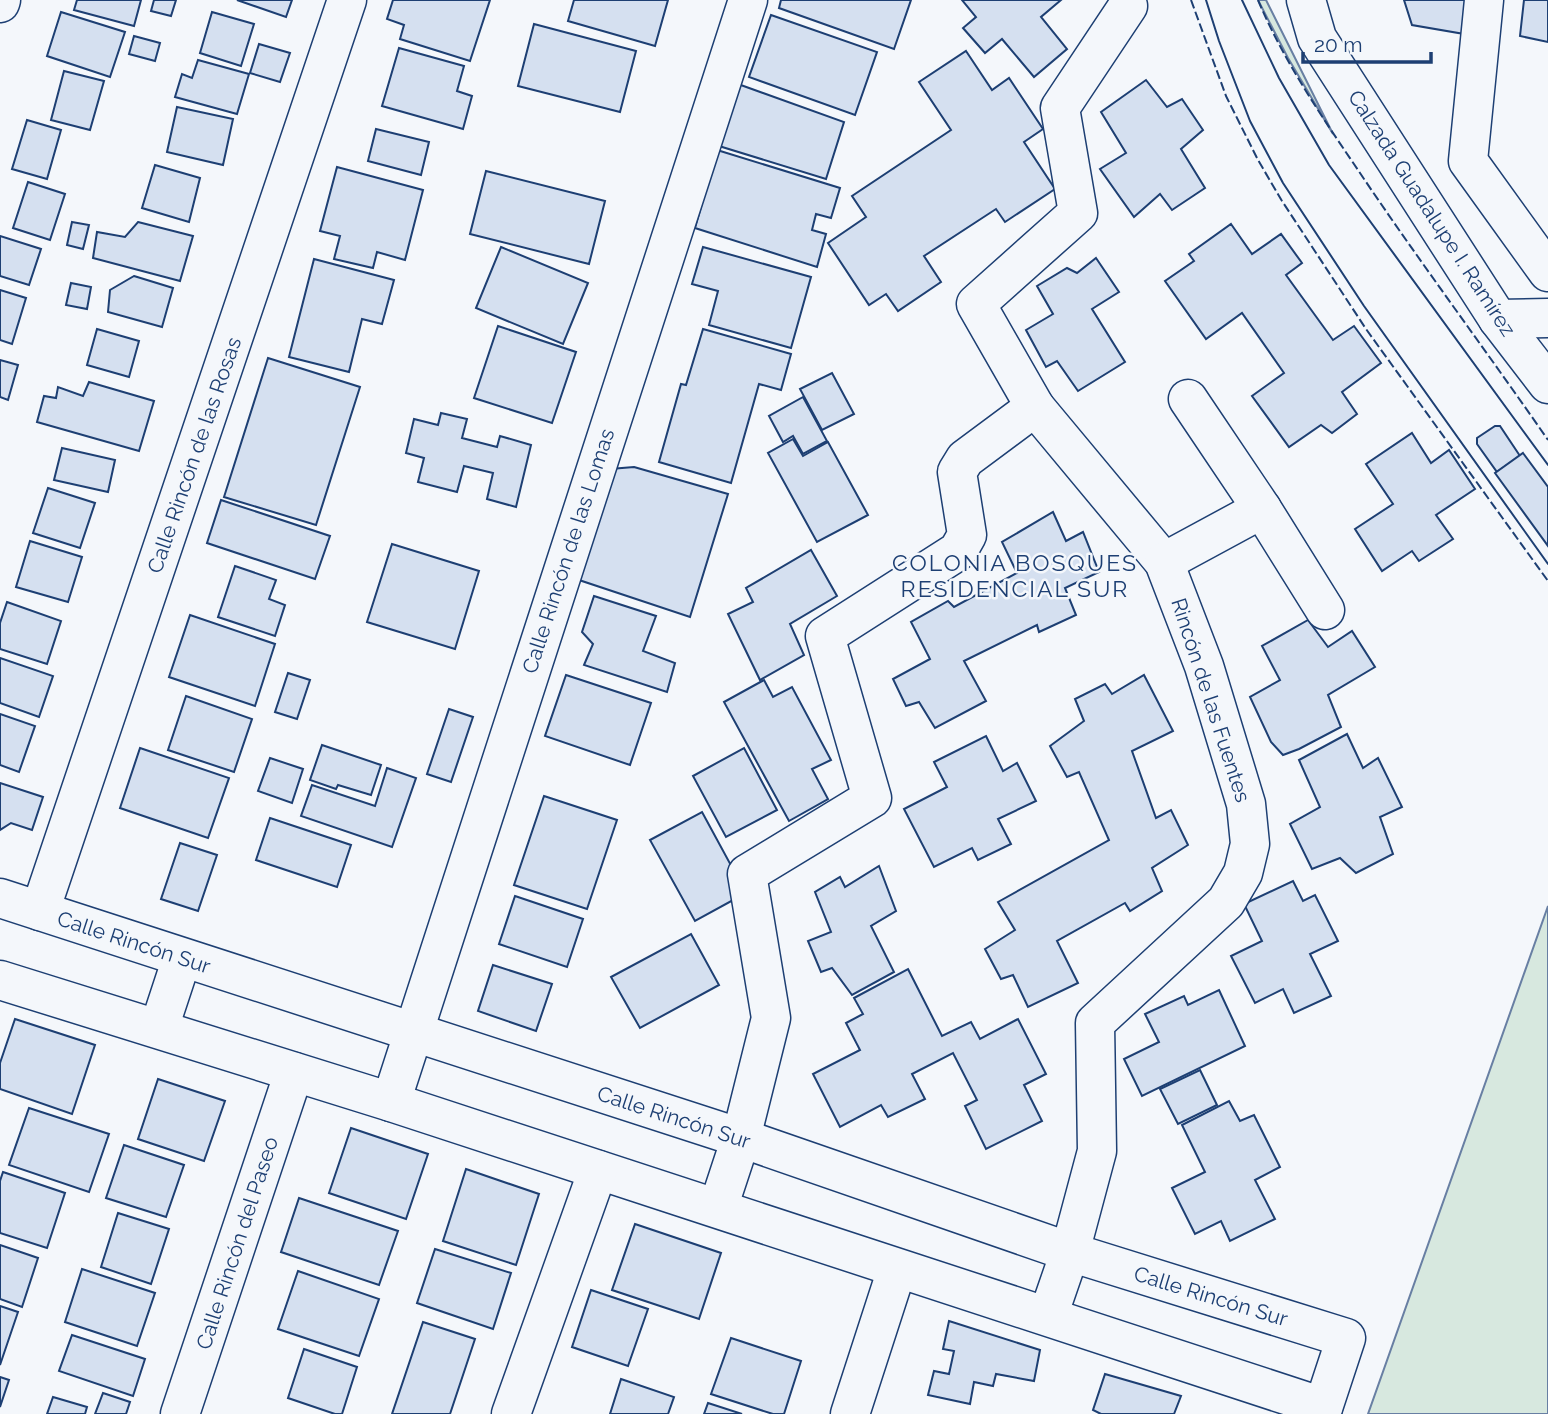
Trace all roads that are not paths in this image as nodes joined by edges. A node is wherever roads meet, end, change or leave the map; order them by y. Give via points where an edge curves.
1 (347, 0) edge
2 (748, 0) edge
3 (1306, 0) edge
4 (1484, 0) edge
5 (1128, 6) dead end
6 (1548, 272) edge
7 (1548, 318) edge
8 (1498, 319) junction
9 (1548, 384) edge
10 (1188, 399) dead end
11 (1035, 407) junction
12 (1262, 509) junction
13 (1164, 562) junction
14 (1325, 610) dead end
15 (0, 898) edge
16 (40, 911) junction
17 (182, 958) junction
18 (0, 980) edge
19 (159, 1028) junction
20 (412, 1031) junction
21 (293, 1072) junction
22 (391, 1102) junction
23 (741, 1138) junction
24 (598, 1170) junction
25 (718, 1208) junction
26 (1070, 1252) junction
27 (897, 1269) junction
28 (1048, 1316) junction
29 (1322, 1410) edge
30 (180, 1414) edge
31 (511, 1414) edge
32 (850, 1414) edge

1 - 16 street, Calle Rincón de las Rosas
2 - 20 street, Calle Rincón de las Lomas
3 - 8 street, Calzada Guadalupe I. Ramírez via 1317,38
4 - 6 street via 1468,161
5 - 11 street, Rincón de las Fuentes via 1060,108 1078,213 976,304
7 - 8 street
8 - 9 street, Calzada Guadalupe I. Ramírez
10 - 12 street
11 - 13 street, Rincón de las Fuentes
11 - 23 street via 965,459 957,472 967,535 958,551 825,636 872,798 747,874 771,1018
12 - 13 street
12 - 14 street
13 - 26 street, Rincón de las Fuentes via 1204,666 1246,804 1250,844 1244,873 1226,902 1095,1023 1097,1151
15 - 16 street, Calle Rincón Sur
16 - 17 street, Calle Rincón Sur
17 - 19 street
17 - 20 street, Calle Rincón Sur
18 - 19 street
19 - 21 street
20 - 22 street, Calle Rincón de las Lomas
20 - 23 street, Calle Rincón Sur
21 - 22 street
21 - 30 street, Calle Rincón del Paseo
22 - 24 street
23 - 25 street
23 - 26 street, Calle Rincón Sur
24 - 25 street
24 - 31 street
25 - 27 street
26 - 28 street, Rincón de las Fuentes
26 - 29 street, Calle Rincón Sur via 1346,1338
27 - 28 street
27 - 32 street
28 - 29 street

